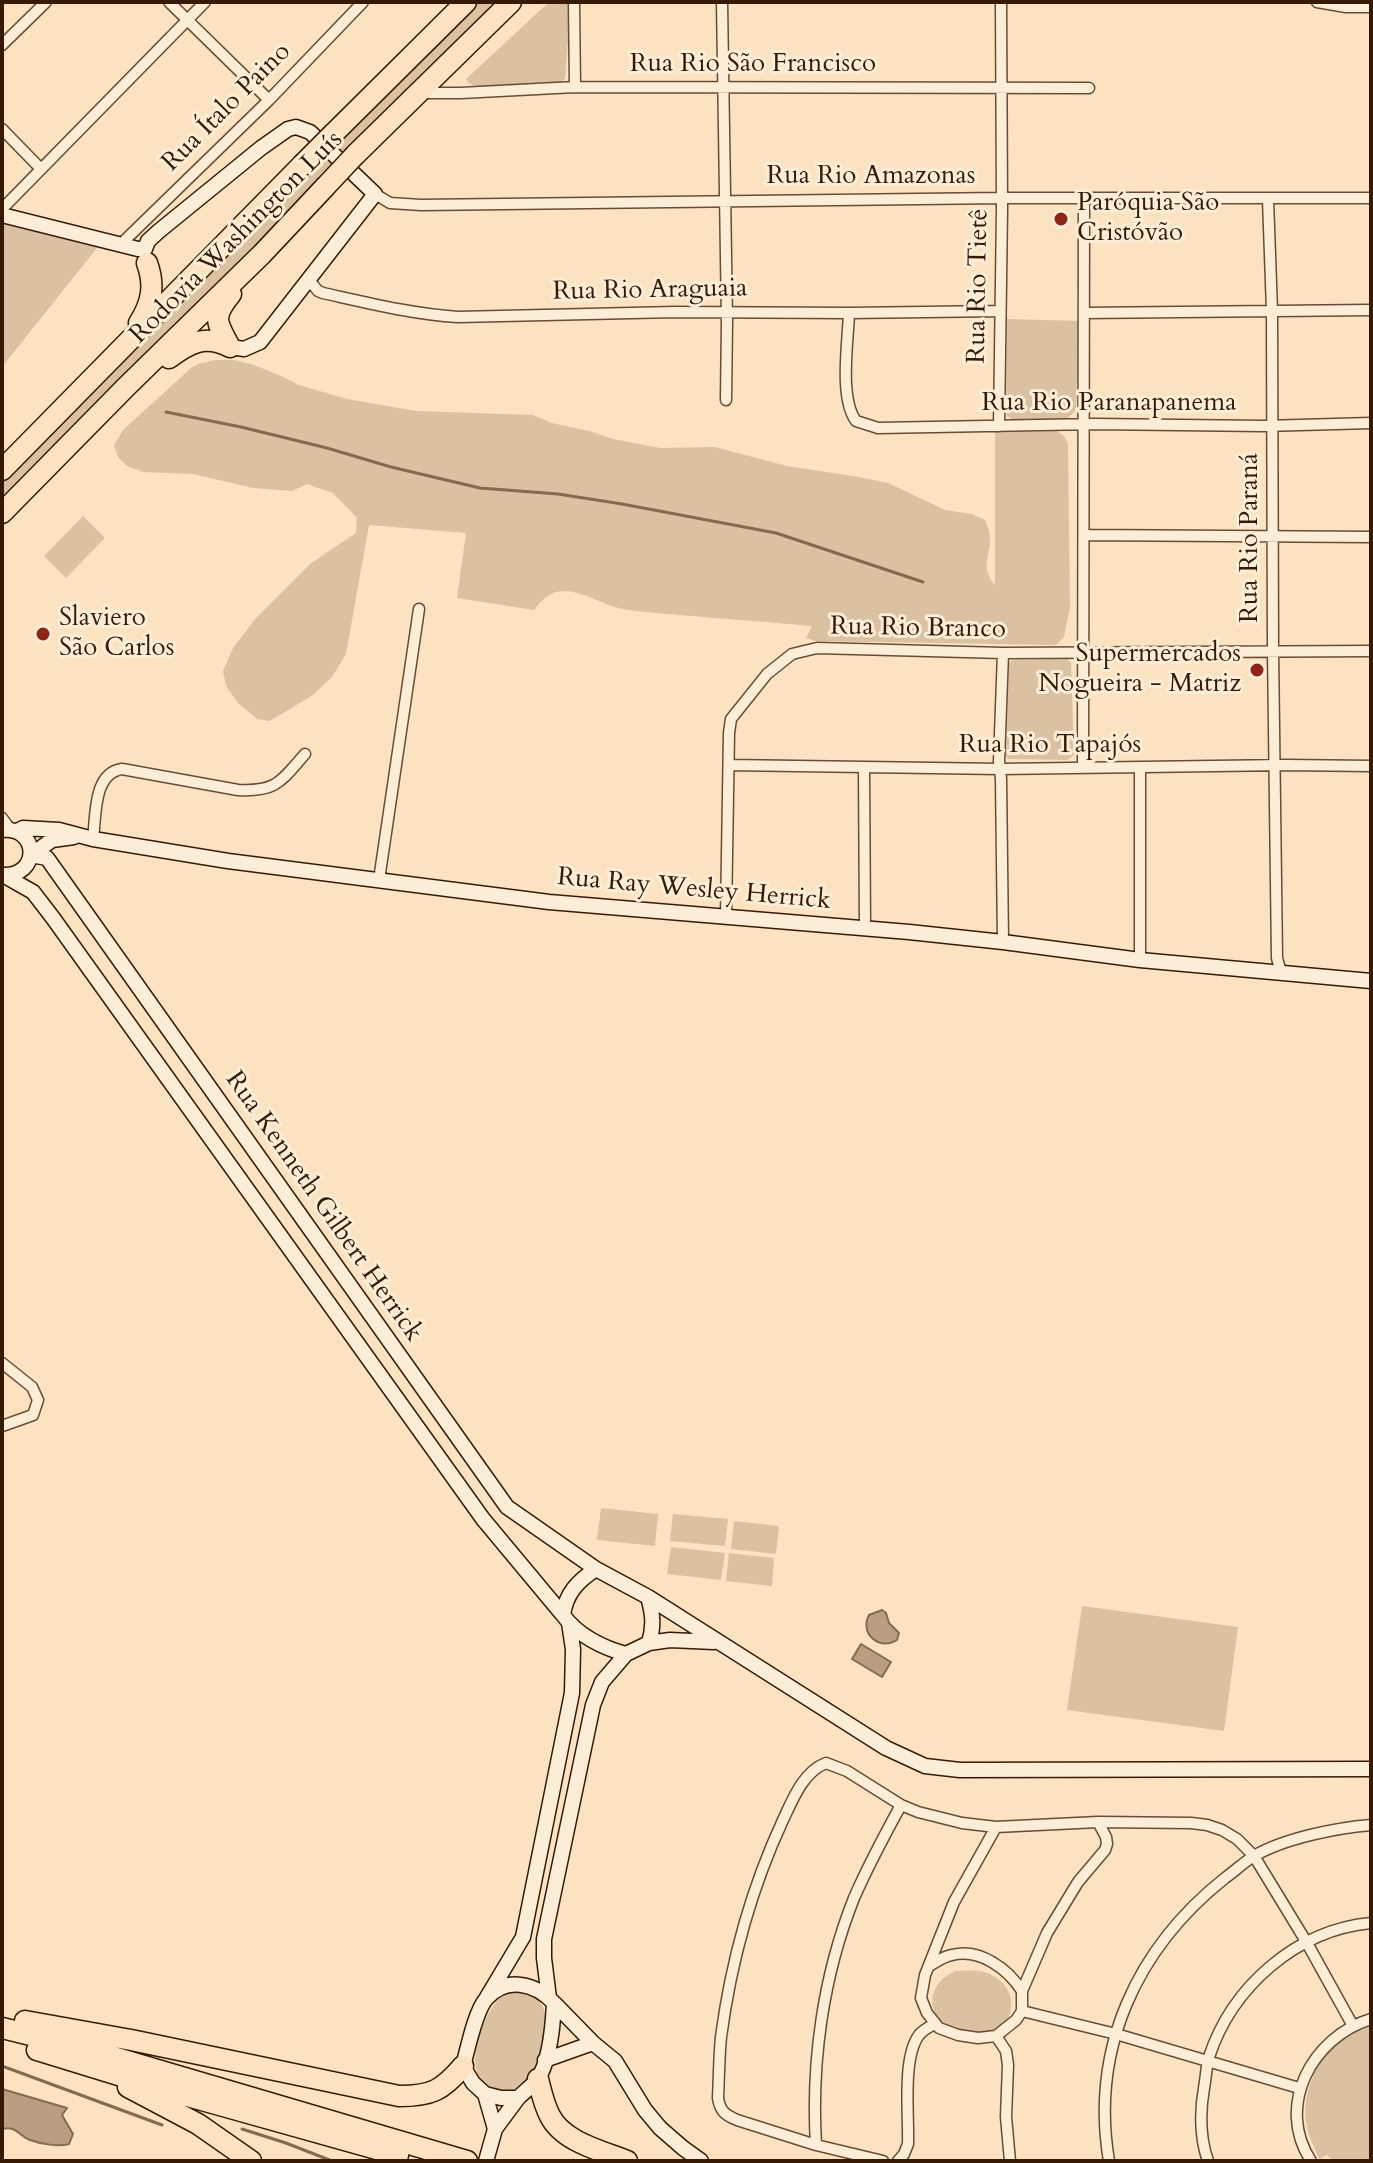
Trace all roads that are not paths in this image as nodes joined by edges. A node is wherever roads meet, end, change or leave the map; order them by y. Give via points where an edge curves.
1 (46, 2) edge
2 (169, 2) edge
3 (205, 2) edge
4 (363, 2) edge
5 (466, 2) edge
6 (511, 2) edge
7 (574, 2) edge
8 (722, 2) edge
9 (1001, 2) edge
10 (1317, 2) edge
11 (1371, 7) edge
12 (188, 20) junction
13 (2, 45) edge
14 (575, 87) junction
15 (723, 88) junction
16 (1000, 88) junction
17 (1089, 88) dead end
18 (418, 93) junction
19 (269, 100) junction
20 (2, 129) edge
21 (41, 169) junction
22 (375, 194) junction
23 (1002, 198) junction
24 (1371, 198) edge
25 (1084, 199) junction
26 (1268, 199) junction
27 (725, 200) junction
28 (2, 212) edge
29 (237, 231) junction
30 (121, 244) junction
31 (262, 254) junction
32 (146, 256) junction
33 (309, 280) junction
34 (1371, 310) edge
35 (1000, 311) junction
36 (1272, 311) junction
37 (727, 312) junction
38 (849, 313) junction
39 (1084, 313) junction
40 (230, 347) junction
41 (98, 373) junction
42 (126, 387) junction
43 (726, 400) dead end
44 (1371, 423) edge
45 (1083, 425) junction
46 (999, 426) junction
47 (1273, 426) junction
48 (2, 470) edge
49 (2, 513) edge
50 (1084, 535) junction
51 (1274, 537) junction
52 (1371, 537) edge
53 (419, 609) dead end
54 (1273, 651) junction
55 (1371, 651) edge
56 (1083, 652) junction
57 (1003, 653) junction
58 (305, 754) dead end
59 (729, 765) junction
60 (1275, 766) junction
61 (1371, 766) edge
62 (864, 768) junction
63 (1083, 768) junction
64 (1140, 768) junction
65 (1000, 769) junction
66 (8, 827) edge
67 (88, 838) junction
68 (31, 855) junction
69 (2, 875) edge
70 (379, 880) junction
71 (726, 916) junction
72 (865, 928) junction
73 (1003, 942) junction
74 (1140, 960) junction
75 (1281, 973) junction
76 (1371, 981) edge
77 (2, 1363) edge
78 (2, 1426) edge
79 (596, 1569) junction
80 (648, 1597) junction
81 (566, 1619) junction
82 (649, 1643) junction
83 (718, 1643) junction
84 (626, 1654) junction
85 (1371, 1769) edge
86 (901, 1805) junction
87 (1098, 1822) junction
88 (1371, 1825) edge
89 (996, 1827) junction
90 (1254, 1856) junction
91 (1371, 1923) edge
92 (1307, 1943) junction
93 (929, 1966) junction
94 (1022, 1991) junction
95 (486, 1999) junction
96 (552, 2000) junction
97 (1022, 2011) junction
98 (2, 2017) edge
99 (1371, 2019) edge
100 (935, 2024) junction
101 (1353, 2026) junction
102 (2, 2028) edge
103 (1116, 2034) junction
104 (996, 2036) junction
105 (2, 2040) edge
106 (593, 2043) junction
107 (1208, 2060) junction
108 (82, 2063) junction
109 (463, 2066) junction
110 (542, 2069) junction
111 (1299, 2088) junction
112 (485, 2094) junction
113 (518, 2098) junction
114 (494, 2134) junction
115 (816, 2145) junction
116 (251, 2161) edge
117 (419, 2161) edge
118 (467, 2161) edge
119 (486, 2161) edge
120 (627, 2161) edge
121 (701, 2161) edge
122 (883, 2161) edge
123 (898, 2161) edge
124 (1010, 2161) edge
125 (1109, 2161) edge
126 (1208, 2161) edge
127 (1311, 2161) edge

1 - 13 street
2 - 12 street
3 - 12 street
4 - 19 street, Rua Ítalo Paino
5 - 29 highway, Rodovia Washington Luís, bridge
6 - 18 highway, Rodovia Washington Luís
7 - 14 street
8 - 15 street
9 - 16 street, Rua Rio Tietê
10 - 11 street
12 - 19 street
12 - 21 street
14 - 15 street, Rua Rio São Francisco
14 - 18 street, Rua Rio São Francisco
15 - 16 street, Rua Rio São Francisco
15 - 27 street
16 - 17 street, Rua Rio São Francisco
16 - 23 street, Rua Rio Tietê
18 - 31 highway, Rodovia Washington Luís, bridge
19 - 30 street, Rua Ítalo Paino
20 - 21 street
21 - 28 street
22 - 27 street, Rua Rio Amazonas via 390,203 421,205
22 - 32 street via 310,132 288,129 159,231 148,241
22 - 33 street
23 - 25 street, Rua Rio Amazonas
23 - 27 street, Rua Rio Amazonas
23 - 35 street, Rua Rio Tietê
24 - 26 street, Rua Rio Amazonas
25 - 26 street, Rua Rio Amazonas
25 - 39 street
26 - 36 street, Rua Rio Paraná
27 - 37 street
28 - 30 street
29 - 32 highway via 181,278 165,276
29 - 41 highway, Rodovia Washington Luís
30 - 32 street
31 - 40 highway via 219,311 217,321
31 - 42 highway, Rodovia Washington Luís
32 - 41 highway via 153,285 147,311
33 - 37 street, Rua Rio Araguaia via 323,293 429,315
33 - 40 street via 260,342 244,349
34 - 36 street
35 - 38 street, Rua Rio Araguaia
35 - 46 street, Rua Rio Tietê
36 - 39 street
36 - 47 street, Rua Rio Paraná
37 - 38 street, Rua Rio Araguaia
37 - 43 street
38 - 46 street, Rua Rio Paranapanema via 846,383 856,421 878,428
39 - 45 street
40 - 42 highway via 193,342
41 - 48 highway, Rodovia Washington Luís
42 - 49 highway, Rodovia Washington Luís
44 - 47 street, Rua Rio Paranapanema
45 - 46 street, Rua Rio Paranapanema
45 - 47 street, Rua Rio Paranapanema
45 - 50 street
47 - 51 street, Rua Rio Paraná
50 - 51 street
50 - 56 street
51 - 52 street
51 - 54 street, Rua Rio Paraná
53 - 70 street
54 - 55 street, Rua Rio Branco
54 - 56 street, Rua Rio Branco
54 - 60 street, Rua Rio Paraná
56 - 57 street, Rua Rio Branco
56 - 63 street
57 - 59 street, Rua Rio Branco via 817,648 792,654 767,674 731,719
57 - 65 street
58 - 67 street via 281,781 257,791 113,770 101,787
59 - 62 street, Rua Rio Tapajós
59 - 71 street, Rua Rio Branco
60 - 61 street, Rua Rio Tapajós
60 - 64 street, Rua Rio Tapajós
60 - 75 street, Rua Rio Paraná
62 - 65 street, Rua Rio Tapajós
62 - 72 street
63 - 64 street, Rua Rio Tapajós
63 - 65 street, Rua Rio Tapajós
64 - 74 street
65 - 73 street
66 - 67 street, Rua Ray Wesley Herrick
66 - 68 street via 24,836
67 - 68 street via 52,840
67 - 70 street, Rua Ray Wesley Herrick
68 - 69 street via 18,873
68 - 79 street, Rua Kenneth Gilbert Herrick via 47,858 507,1507
69 - 81 street via 33,892 53,918 483,1519
70 - 71 street, Rua Ray Wesley Herrick via 549,902
71 - 72 street, Rua Ray Wesley Herrick
72 - 73 street, Rua Ray Wesley Herrick
73 - 74 street, Rua Ray Wesley Herrick
74 - 75 street, Rua Ray Wesley Herrick
75 - 76 street, Rua Ray Wesley Herrick
77 - 78 street via 32,1387 38,1400 33,1415
79 - 80 street
79 - 81 street via 571,1591 564,1603
80 - 82 street via 653,1628
80 - 83 street
81 - 84 street via 609,1649
81 - 95 street via 573,1649 572,1693 523,1937
82 - 83 street
82 - 84 street
83 - 85 street via 886,1748 925,1766
84 - 96 street via 602,1682 593,1705 544,1939
86 - 89 street via 950,1821
86 - 115 street via 853,1900 838,1947 817,2057
86 - 115 street via 837,1766 815,1768 771,1846 732,1972 721,2040 719,2108 727,2116
87 - 89 street
87 - 90 street via 1207,1825 1237,1839
87 - 94 street via 1106,1837 1105,1850 1060,1909
88 - 90 street via 1309,1836
89 - 93 street via 954,1902
90 - 92 street
90 - 103 street via 1198,1900 1167,1933 1141,1973
91 - 92 street
92 - 101 street
92 - 107 street via 1283,1955 1243,1993
93 - 94 street via 955,1954 977,1955 1002,1968
93 - 100 street via 921,1998
94 - 97 street
95 - 96 street via 520,1983
95 - 109 street
96 - 106 street
96 - 110 street via 553,2026
97 - 103 street
97 - 104 street
98 - 109 highway via 399,2096 437,2091
99 - 101 street
100 - 104 street via 958,2035
100 - 123 street via 924,2030 912,2049 908,2144
101 - 111 street via 1316,2056
102 - 118 highway
103 - 107 street
103 - 125 street via 1105,2103
104 - 124 street via 1008,2065
105 - 108 highway
106 - 110 street
106 - 121 street via 615,2061 660,2128
107 - 111 street
107 - 126 street via 1201,2103
108 - 116 highway via 198,2124
108 - 117 highway
109 - 112 street
110 - 113 street
110 - 120 highway via 551,2119 562,2131
111 - 127 street via 1298,2127
112 - 113 street
112 - 114 street
113 - 114 street
114 - 119 street
115 - 122 street

